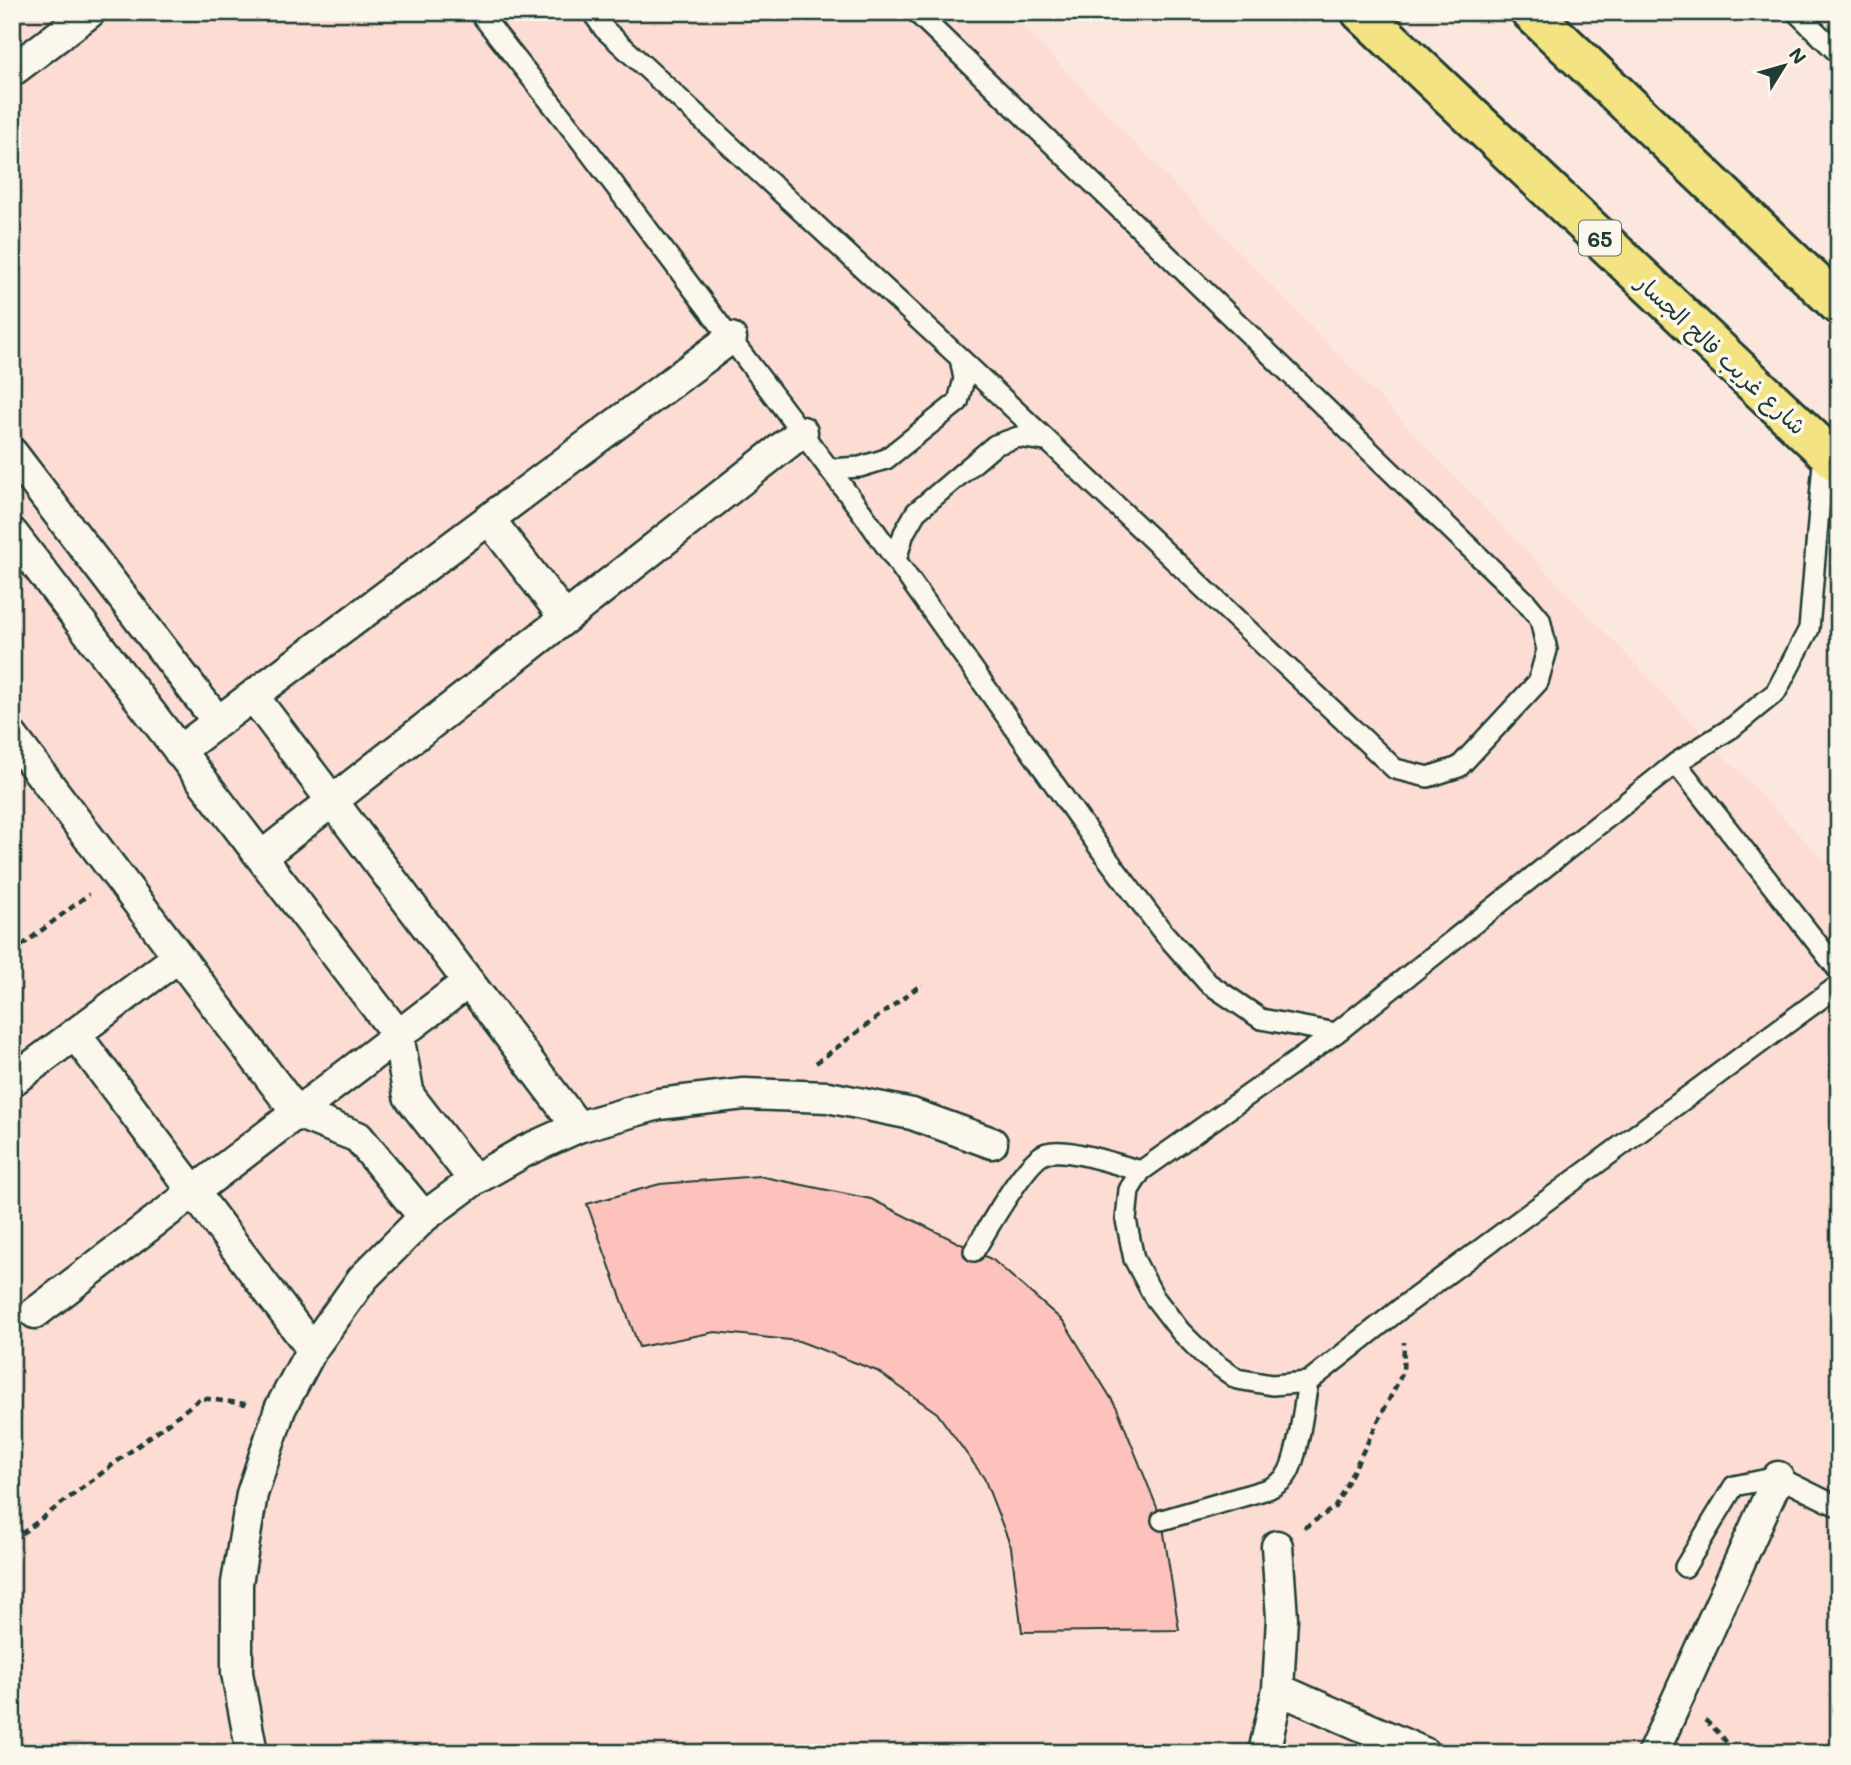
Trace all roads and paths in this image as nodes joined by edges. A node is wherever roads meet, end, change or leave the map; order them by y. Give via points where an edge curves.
1 (90, 12) edge
2 (479, 12) edge
3 (592, 12) edge
4 (916, 12) edge
5 (1361, 12) edge
6 (1796, 12) edge
7 (1539, 15) edge
8 (1839, 54) edge
9 (12, 71) edge
10 (1839, 305) edge
11 (731, 338) junction
12 (960, 358) junction
13 (802, 432) junction
14 (1046, 441) junction
15 (12, 453) edge
16 (1831, 457) edge
17 (830, 470) junction
18 (489, 519) junction
19 (12, 533) edge
20 (896, 560) junction
21 (565, 618) junction
22 (253, 696) junction
23 (218, 722) junction
24 (12, 736) edge
25 (180, 751) junction
26 (1676, 763) junction
27 (332, 801) junction
28 (261, 857) junction
29 (116, 873) junction
30 (12, 953) edge
31 (178, 957) junction
32 (1839, 971) edge
33 (468, 982) junction
34 (922, 984) dead end
35 (1839, 985) edge
36 (1336, 1032) junction
37 (75, 1034) junction
38 (398, 1035) junction
39 (12, 1081) edge
40 (774, 1095) junction
41 (296, 1113) junction
42 (578, 1128) junction
43 (992, 1143) dead end
44 (1141, 1171) junction
45 (474, 1181) junction
46 (194, 1192) junction
47 (424, 1217) junction
48 (974, 1251) dead end
49 (1405, 1305) junction
50 (35, 1313) dead end
51 (312, 1349) junction
52 (1308, 1382) junction
53 (280, 1409) junction
54 (1778, 1477) junction
55 (1839, 1507) edge
56 (1162, 1520) dead end
57 (12, 1541) edge
58 (1277, 1546) joint
59 (1685, 1567) dead end
60 (1278, 1689) junction
61 (1679, 1695) junction
62 (251, 1753) edge
63 (1264, 1753) edge
64 (1424, 1753) edge
65 (1653, 1753) edge
66 (1734, 1753) edge

1 - 9 street
2 - 11 lane
3 - 12 lane via 604,29
4 - 14 lane via 1527,602 1540,619 1547,650 1538,682 1459,766 1428,777 1395,769
5 - 16 main road, شارع غريب فالح الجسار / 65
6 - 8 lane
7 - 10 main road
11 - 13 lane
11 - 18 street
12 - 14 lane
12 - 17 lane via 964,379 958,402 886,459
13 - 17 lane
13 - 21 street
14 - 20 lane via 1018,437 995,445 916,512
15 - 23 street
16 - 26 lane via 1809,629 1776,692 1733,727
17 - 20 lane
18 - 21 street
18 - 22 street
19 - 25 street
20 - 36 lane via 1101,850 1208,983 1261,1019
21 - 27 street
22 - 23 street
22 - 27 street
23 - 25 street
24 - 29 street
25 - 28 street
26 - 32 lane
26 - 36 lane
27 - 28 street
27 - 33 street
28 - 38 street
29 - 30 path
29 - 31 street
31 - 37 street
31 - 41 street
33 - 38 street
33 - 42 street
34 - 40 path
35 - 49 lane
36 - 44 lane
37 - 39 street
37 - 46 street
38 - 41 street
38 - 45 street via 409,1097
40 - 42 street via 659,1104
40 - 43 street via 828,1097 912,1114
41 - 46 street
41 - 47 street via 358,1137
42 - 45 street via 525,1151
44 - 48 lane via 1066,1152 1044,1153 1027,1167
44 - 52 lane via 1129,1190 1126,1220 1134,1259 1154,1297 1181,1332 1237,1379 1272,1385
45 - 47 street
46 - 50 street
46 - 51 street
47 - 51 street via 363,1278
49 - 52 lane
49 - 58 path via 1403,1372 1335,1507
51 - 53 street
52 - 56 lane via 1287,1476 1268,1489
53 - 57 path via 201,1398
53 - 62 street via 252,1494 237,1583 237,1673
54 - 55 lane
54 - 59 lane via 1734,1486
54 - 61 street
58 - 60 street via 1282,1618
60 - 63 street
60 - 64 street
61 - 65 street
61 - 66 path

